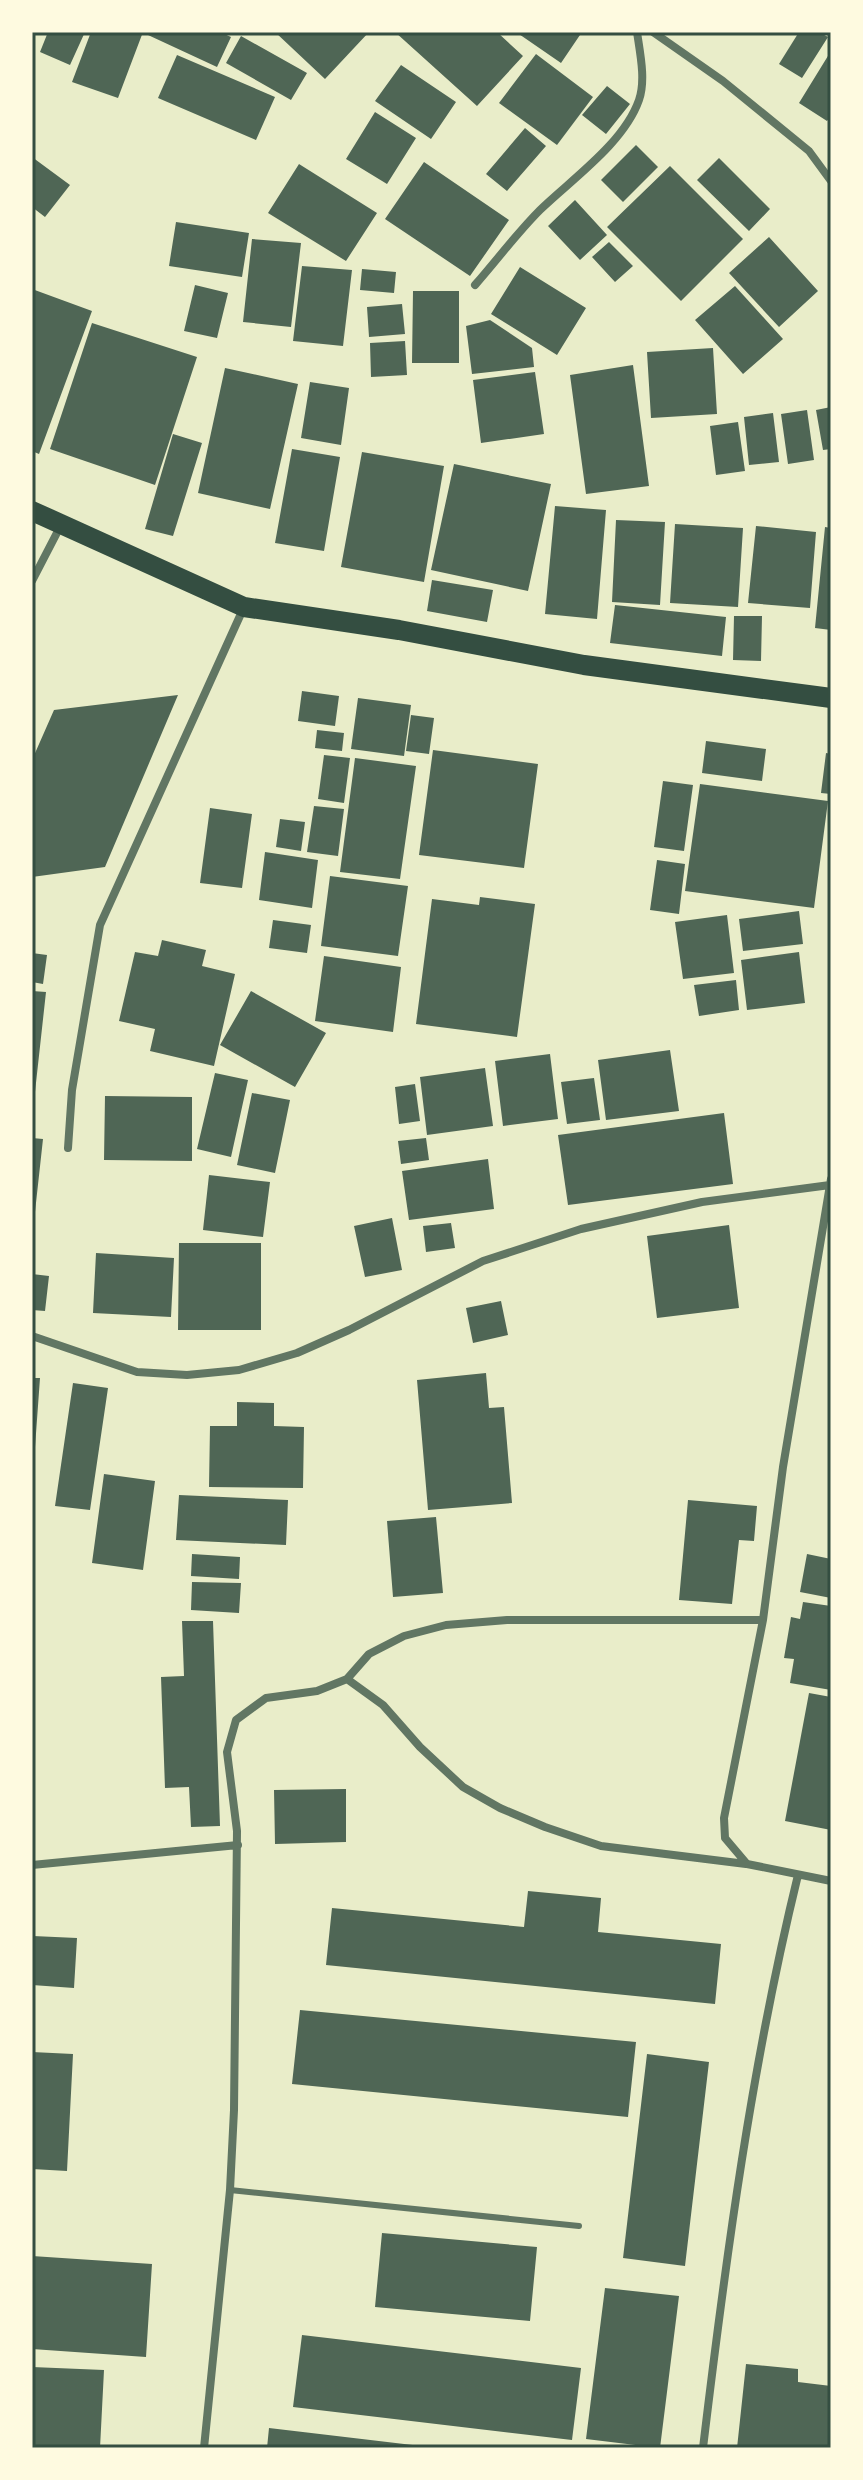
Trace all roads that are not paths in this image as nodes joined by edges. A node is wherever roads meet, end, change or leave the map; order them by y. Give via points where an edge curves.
1 (637, 32) edge
2 (653, 32) edge
3 (831, 181) edge
4 (475, 285) dead end
5 (32, 511) edge
6 (61, 525) junction
7 (32, 581) edge
8 (244, 607) junction
9 (831, 698) edge
10 (68, 1148) dead end
11 (831, 1179) edge
12 (830, 1185) edge
13 (32, 1336) edge
14 (763, 1620) junction
15 (347, 1679) junction
16 (238, 1845) junction
17 (747, 1864) junction
18 (32, 1865) edge
19 (798, 1875) junction
20 (831, 1881) edge
21 (230, 2190) junction
22 (579, 2226) dead end
23 (204, 2448) edge
24 (703, 2448) edge

1 - 4 street via 642,77 631,117
2 - 3 street via 809,151
5 - 6 main road
6 - 7 street
6 - 8 main road
8 - 9 main road via 584,665
8 - 10 street via 100,925 72,1090
11 - 12 street
12 - 13 street via 702,1202 581,1229 483,1261 349,1330 239,1370 137,1372
12 - 14 street
14 - 15 street via 507,1620 446,1625 404,1636 369,1654
14 - 17 street via 724,1818 725,1838
15 - 16 street via 317,1691 266,1698 236,1720 227,1752
15 - 17 street via 383,1705 463,1787 500,1808 601,1846
16 - 18 street
16 - 21 street
17 - 19 street
19 - 20 street
19 - 24 street via 726,2256
21 - 22 lane
21 - 23 street

